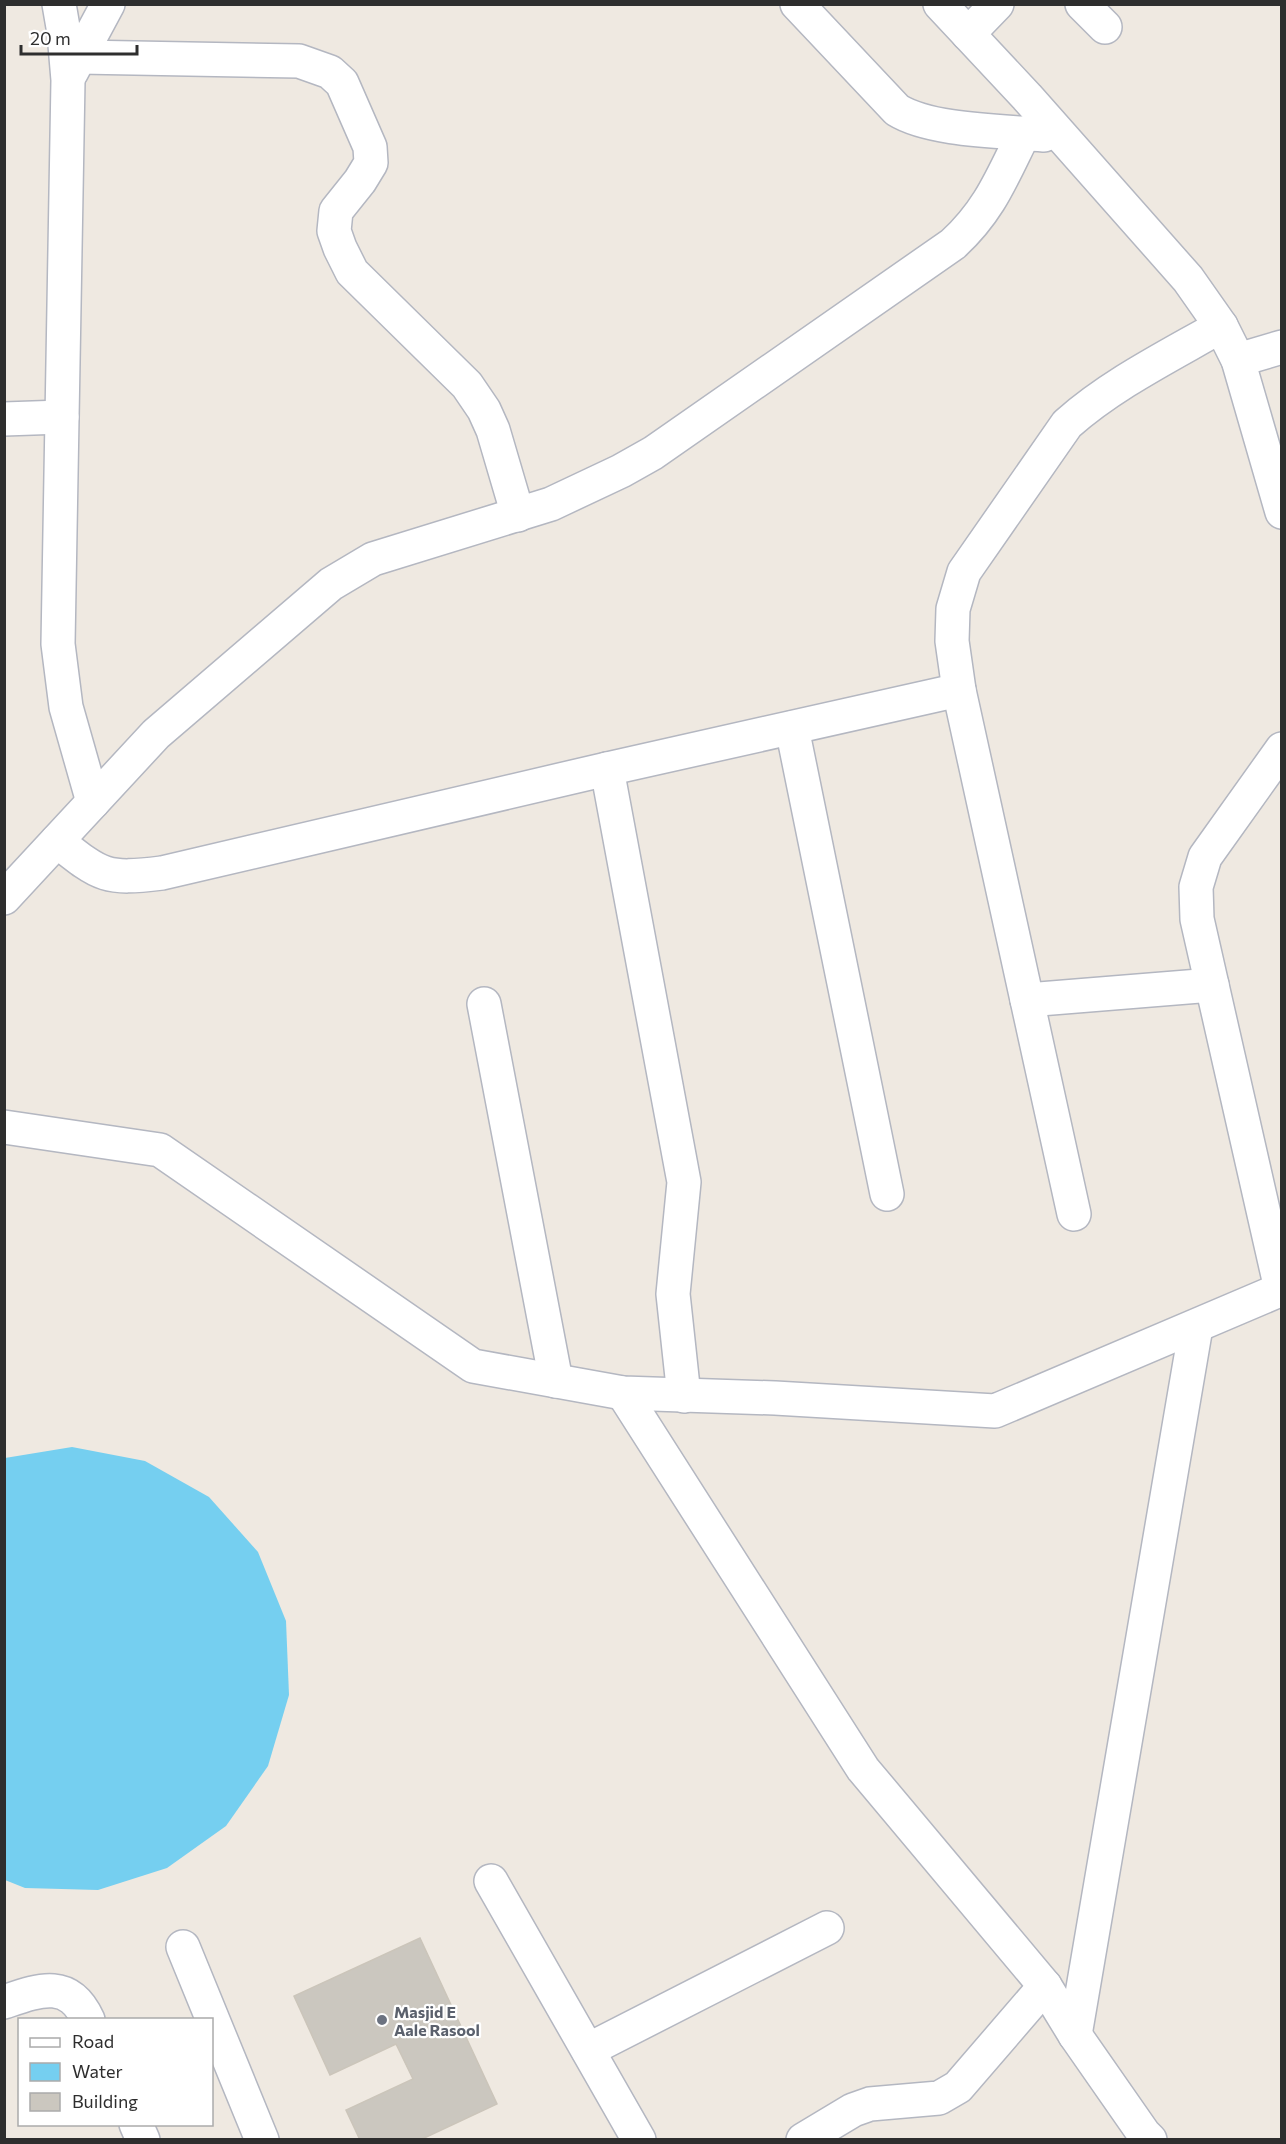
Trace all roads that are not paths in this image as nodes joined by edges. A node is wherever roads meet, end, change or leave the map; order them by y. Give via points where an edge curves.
1 (59, 4) edge
2 (108, 4) edge
3 (940, 4) edge
4 (997, 4) edge
5 (1082, 4) edge
6 (807, 8) edge
7 (1105, 27) dead end
8 (968, 34) junction
9 (74, 69) junction
10 (1024, 133) junction
11 (1062, 137) junction
12 (1221, 326) junction
13 (1281, 347) edge
14 (1238, 360) junction
15 (62, 417) junction
16 (4, 419) edge
17 (1281, 512) edge
18 (518, 515) junction
19 (959, 690) junction
20 (792, 728) junction
21 (1281, 749) edge
22 (607, 769) junction
23 (93, 802) junction
24 (57, 840) junction
25 (4, 898) edge
26 (1212, 986) junction
27 (1028, 1000) junction
28 (484, 1004) dead end
29 (4, 1127) edge
30 (887, 1194) dead end
31 (1074, 1214) dead end
32 (1281, 1289) edge
33 (1196, 1327) junction
34 (556, 1381) junction
35 (622, 1394) junction
36 (684, 1396) junction
37 (491, 1881) dead end
38 (827, 1928) dead end
39 (183, 1947) dead end
40 (1045, 1986) junction
41 (4, 2002) edge
42 (87, 2018) edge
43 (212, 2018) edge
44 (213, 2020) edge
45 (1075, 2035) junction
46 (588, 2050) junction
47 (1144, 2138) edge
48 (262, 2139) edge
49 (638, 2139) edge
50 (803, 2139) edge

1 - 9 street
2 - 9 street
3 - 8 street
4 - 8 street
5 - 7 street
6 - 10 street via 897,110 910,118 932,124
8 - 11 street
9 - 15 street
9 - 18 street via 299,61 330,72 342,83 370,147 371,163 336,211 334,231 340,248 352,272 467,385 484,410
10 - 11 street
10 - 18 street via 990,203 953,244 653,453 584,491
11 - 12 street via 1188,279
12 - 14 street
12 - 19 street via 1111,390 1067,424 964,572 953,609 952,641
13 - 14 street
14 - 17 street
15 - 16 street
15 - 23 street via 60,674
18 - 23 street via 373,559 331,584 156,734
19 - 20 street
19 - 27 street
20 - 22 street
20 - 30 street
21 - 26 street via 1205,857 1196,887 1197,919
22 - 24 street via 152,875 107,875
22 - 36 street via 684,1182 673,1294
23 - 24 street
24 - 25 street
26 - 27 street
26 - 32 street
27 - 31 street
28 - 34 street
29 - 34 street via 160,1150 473,1366
32 - 33 street
33 - 36 street via 995,1411
33 - 45 street
34 - 35 street
35 - 36 street
35 - 40 street via 862,1769
37 - 46 street
38 - 46 street
39 - 43 street
40 - 45 street
40 - 50 street via 958,2087 939,2098 870,2104
41 - 42 street via 52,1989 73,1997
44 - 48 street
45 - 47 street
46 - 49 street

